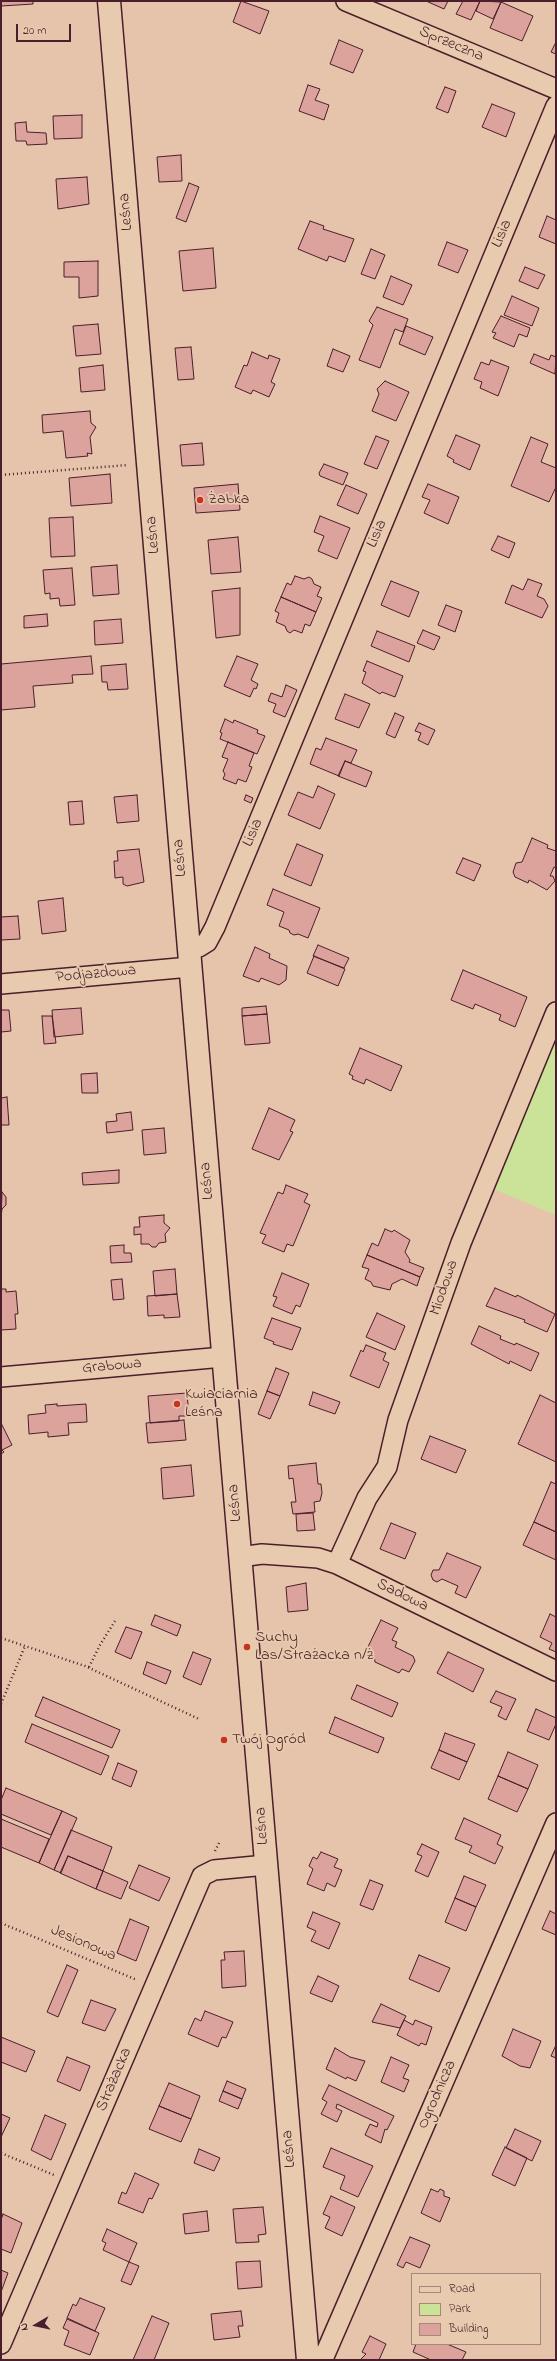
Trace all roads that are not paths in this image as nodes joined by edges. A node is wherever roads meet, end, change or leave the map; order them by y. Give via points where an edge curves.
1 (109, 1) edge
2 (346, 1) edge
3 (556, 89) edge
4 (556, 106) edge
5 (189, 957) junction
6 (1, 984) edge
7 (556, 1012) edge
8 (223, 1357) junction
9 (1, 1377) edge
10 (240, 1557) junction
11 (337, 1564) junction
12 (556, 1671) edge
13 (556, 1823) edge
14 (266, 1865) junction
15 (1, 2344) edge
16 (308, 2360) edge
17 (315, 2360) edge

1 - 5 street, Leśna
2 - 3 street, Sprzeczna
4 - 5 street, Lisia via 215,927 207,942
5 - 6 street, Podjazdowa
5 - 8 street, Leśna
7 - 11 street, Miodowa via 461,1243 398,1420 387,1467 367,1498
8 - 9 street, Grabowa
8 - 10 street, Leśna
10 - 11 street, Sadowa via 262,1554 318,1558
10 - 14 street, Leśna
11 - 12 street, Sadowa
13 - 17 street, Ogrodnicza via 323,2359
14 - 15 street, Strażacka via 214,1870 202,1876
14 - 16 street, Leśna

